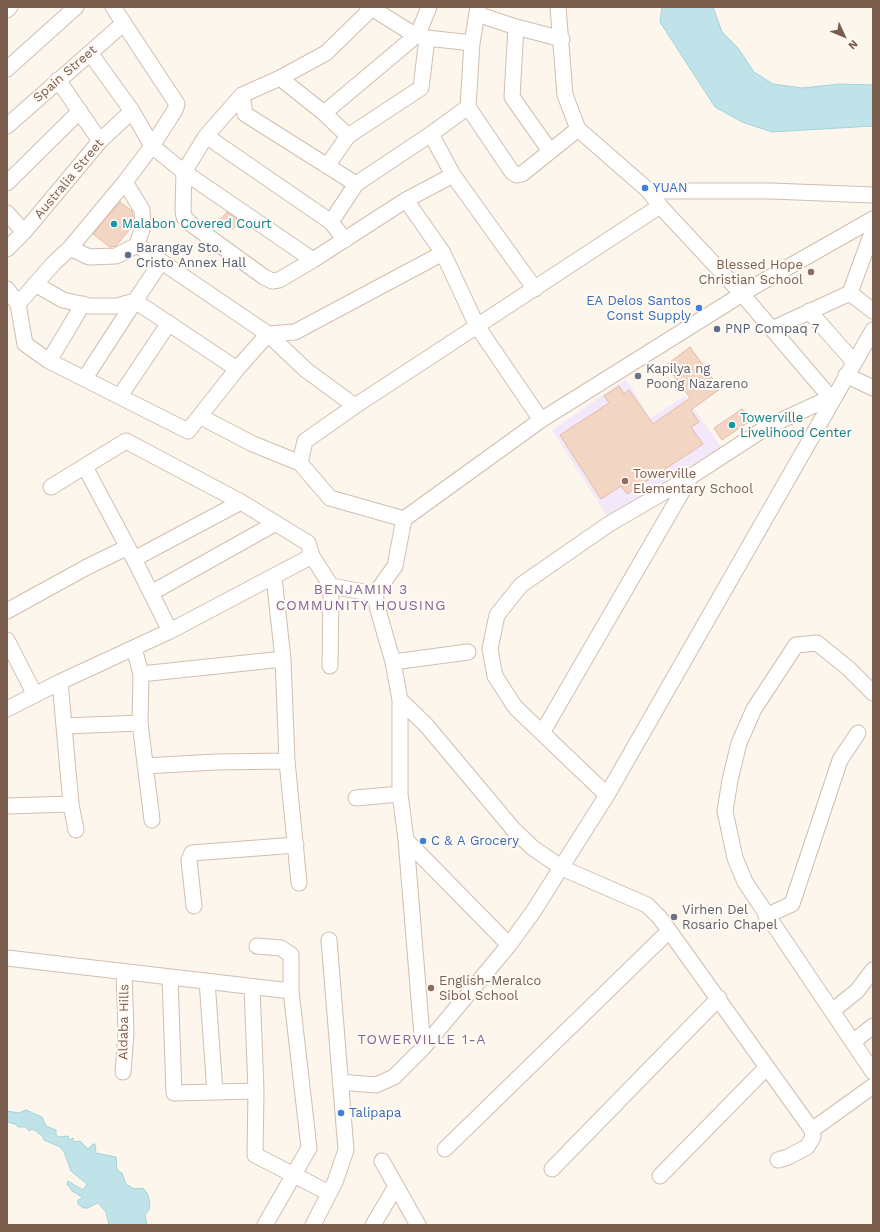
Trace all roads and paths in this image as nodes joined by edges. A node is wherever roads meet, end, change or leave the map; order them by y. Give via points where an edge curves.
1 (10, 7) edge
2 (76, 7) edge
3 (113, 7) edge
4 (370, 7) edge
5 (429, 7) edge
6 (558, 7) edge
7 (7, 10) edge
8 (478, 10) edge
9 (124, 23) junction
10 (516, 27) junction
11 (423, 36) junction
12 (562, 39) junction
13 (472, 43) junction
14 (90, 53) junction
15 (7, 69) edge
16 (280, 78) junction
17 (58, 80) junction
18 (242, 95) junction
19 (468, 107) junction
20 (80, 111) junction
21 (132, 111) junction
22 (324, 113) junction
23 (7, 126) edge
24 (578, 129) junction
25 (431, 134) junction
26 (206, 136) junction
27 (348, 136) junction
28 (100, 141) junction
29 (152, 146) junction
30 (550, 150) junction
31 (328, 166) junction
32 (184, 172) junction
33 (453, 175) junction
34 (125, 182) junction
35 (7, 183) edge
36 (356, 184) junction
37 (649, 191) junction
38 (873, 195) edge
39 (406, 200) junction
40 (660, 206) junction
41 (7, 213) edge
42 (873, 218) edge
43 (331, 222) junction
44 (873, 230) edge
45 (24, 232) junction
46 (345, 240) junction
47 (138, 245) junction
48 (70, 248) junction
49 (7, 249) edge
50 (444, 253) junction
51 (313, 260) junction
52 (162, 262) junction
53 (35, 284) junction
54 (7, 289) edge
55 (535, 289) junction
56 (850, 292) junction
57 (742, 294) junction
58 (135, 301) junction
59 (18, 304) junction
60 (83, 304) junction
61 (809, 311) junction
62 (873, 311) edge
63 (169, 323) junction
64 (477, 326) junction
65 (772, 329) junction
66 (873, 330) edge
67 (268, 334) junction
68 (49, 361) junction
69 (854, 362) junction
70 (237, 369) junction
71 (846, 375) junction
72 (85, 378) junction
73 (873, 388) edge
74 (120, 396) junction
75 (832, 396) junction
76 (355, 406) junction
77 (201, 417) junction
78 (541, 420) junction
79 (300, 463) junction
80 (85, 467) junction
81 (690, 477) junction
82 (51, 487) dead end
83 (241, 502) junction
84 (404, 519) junction
85 (276, 523) junction
86 (131, 553) junction
87 (312, 556) junction
88 (274, 577) junction
89 (331, 586) junction
90 (151, 593) junction
91 (376, 594) junction
92 (7, 611) edge
93 (170, 631) junction
94 (7, 640) edge
95 (134, 648) junction
96 (468, 652) dead end
97 (282, 659) junction
98 (393, 662) junction
99 (330, 666) dead end
100 (141, 674) junction
101 (60, 682) junction
102 (873, 693) edge
103 (35, 695) junction
104 (400, 700) junction
105 (7, 709) edge
106 (140, 723) junction
107 (65, 726) junction
108 (542, 733) junction
109 (858, 733) dead end
110 (287, 761) junction
111 (145, 766) junction
112 (400, 794) junction
113 (607, 795) junction
114 (356, 798) dead end
115 (71, 804) junction
116 (7, 806) edge
117 (152, 820) dead end
118 (76, 830) dead end
119 (406, 840) junction
120 (296, 845) junction
121 (562, 868) junction
122 (299, 883) dead end
123 (194, 906) dead end
124 (766, 916) junction
125 (669, 931) junction
126 (329, 940) dead end
127 (509, 945) junction
128 (257, 946) dead end
129 (7, 958) edge
130 (873, 970) edge
131 (124, 972) junction
132 (170, 977) junction
133 (207, 981) junction
134 (252, 987) junction
135 (291, 991) junction
136 (719, 998) junction
137 (832, 1010) junction
138 (873, 1026) edge
139 (853, 1042) junction
140 (423, 1048) junction
141 (766, 1067) junction
142 (123, 1072) dead end
143 (873, 1072) edge
144 (340, 1082) junction
145 (873, 1086) edge
146 (256, 1091) junction
147 (215, 1092) junction
148 (812, 1130) junction
149 (445, 1149) dead end
150 (778, 1160) dead end
151 (382, 1161) dead end
152 (552, 1169) dead end
153 (293, 1175) junction
154 (660, 1176) dead end
155 (396, 1186) junction
156 (329, 1193) junction
157 (319, 1223) edge
158 (265, 1225) edge
159 (373, 1225) edge
160 (418, 1225) edge

1 - 7 street
2 - 15 street
3 - 9 street
4 - 11 street via 410,32
4 - 16 street via 326,53
5 - 11 street
6 - 12 street
8 - 10 street
8 - 13 street
9 - 14 street, Spain Street
9 - 29 street via 177,104
10 - 12 street
10 - 30 street via 512,97
11 - 13 street
11 - 22 street
11 - 27 street via 421,88
12 - 24 street via 565,95
13 - 19 street
14 - 17 street, Spain Street
14 - 21 street
16 - 18 street
16 - 22 street
17 - 20 street
17 - 23 street, Spain Street
18 - 26 street
18 - 31 street via 246,114
19 - 25 street
19 - 30 street via 512,172 522,174
20 - 28 street
20 - 35 street
21 - 28 street, Australia Street
21 - 29 street
22 - 27 street
24 - 30 street
24 - 37 street
25 - 33 street
25 - 36 street
26 - 32 street
26 - 43 street
27 - 31 street
28 - 45 street, Australia Street
29 - 32 street
29 - 34 street
31 - 36 street
32 - 51 street
32 - 51 street via 184,217 264,277 272,281 280,280
33 - 39 street
33 - 55 street
34 - 47 street via 142,210 143,226
34 - 48 street
36 - 43 street
37 - 38 street via 771,191
37 - 40 street
39 - 46 street
39 - 50 street
40 - 55 street
40 - 57 street
41 - 45 street
42 - 57 street
43 - 46 street
44 - 56 street
45 - 49 street, Australia Street
46 - 51 street
47 - 48 street via 116,256 89,257
47 - 52 street
48 - 53 street
50 - 64 street
50 - 67 street via 295,332
52 - 58 street
52 - 67 street
53 - 59 street
53 - 60 street via 63,300
54 - 59 street
55 - 64 street
56 - 61 street
56 - 62 street
57 - 65 street
57 - 78 street
58 - 60 street via 117,306
58 - 63 street
58 - 72 street
59 - 68 street via 25,344
60 - 68 street
61 - 65 street
61 - 69 street
63 - 70 street
63 - 74 street
64 - 76 street
64 - 78 street
65 - 75 street
66 - 69 street
67 - 70 street
67 - 76 street via 306,370
68 - 72 street
69 - 71 street
70 - 77 street
71 - 73 street
71 - 75 street
72 - 74 street
74 - 77 street via 188,431
75 - 81 street via 767,427
75 - 113 street
76 - 79 street via 305,441
77 - 79 street via 254,444
78 - 84 street
79 - 84 street via 330,498
80 - 82 street
80 - 83 street via 126,441
80 - 86 street
81 - 108 street
81 - 108 street via 609,524 521,585 498,615 490,649 495,676 515,707
83 - 85 street
83 - 86 street
84 - 91 street via 395,566
85 - 87 street via 308,543
85 - 90 street
86 - 90 street
86 - 92 street via 87,567
87 - 88 street
87 - 89 street
88 - 93 street
88 - 97 street
89 - 91 street
89 - 99 street
90 - 93 street
91 - 98 street
93 - 95 street
94 - 103 street
95 - 100 street
95 - 101 street
96 - 98 street
97 - 100 street
97 - 110 street
98 - 104 street
100 - 106 street
101 - 103 street
101 - 107 street
102 - 124 street via 818,643 796,645 754,709 739,743 725,811 735,858 745,882
103 - 105 street
104 - 112 street
104 - 121 street via 426,725 514,830 533,848
106 - 107 street
106 - 111 street
107 - 115 street
108 - 113 street
109 - 124 street via 840,760 792,904
110 - 111 street
110 - 120 street
111 - 117 street
112 - 114 street
112 - 119 street
113 - 121 street
115 - 116 street
115 - 118 street
119 - 127 street
119 - 140 street
120 - 122 street
120 - 123 street via 192,853 189,860
121 - 125 street via 647,906
121 - 127 street
124 - 137 street
125 - 136 street
125 - 149 street
126 - 144 street
127 - 140 street
128 - 135 street via 281,948 291,955
129 - 131 street
130 - 137 street via 857,991
131 - 132 street
131 - 142 street, Aldaba Hills via 126,1033
132 - 133 street
132 - 147 street via 174,1093
133 - 134 street
133 - 147 street
134 - 135 street
134 - 146 street
135 - 153 street via 309,1148
136 - 141 street
136 - 152 street
137 - 139 street
138 - 139 street
139 - 143 street
140 - 144 street via 394,1077 376,1085
141 - 148 street
141 - 154 street
144 - 156 street via 346,1150
145 - 148 street
146 - 147 street
146 - 153 street via 256,1155
148 - 150 street via 813,1137 807,1147
151 - 155 street
153 - 156 street
153 - 158 street
155 - 159 street
155 - 160 street
156 - 157 street

